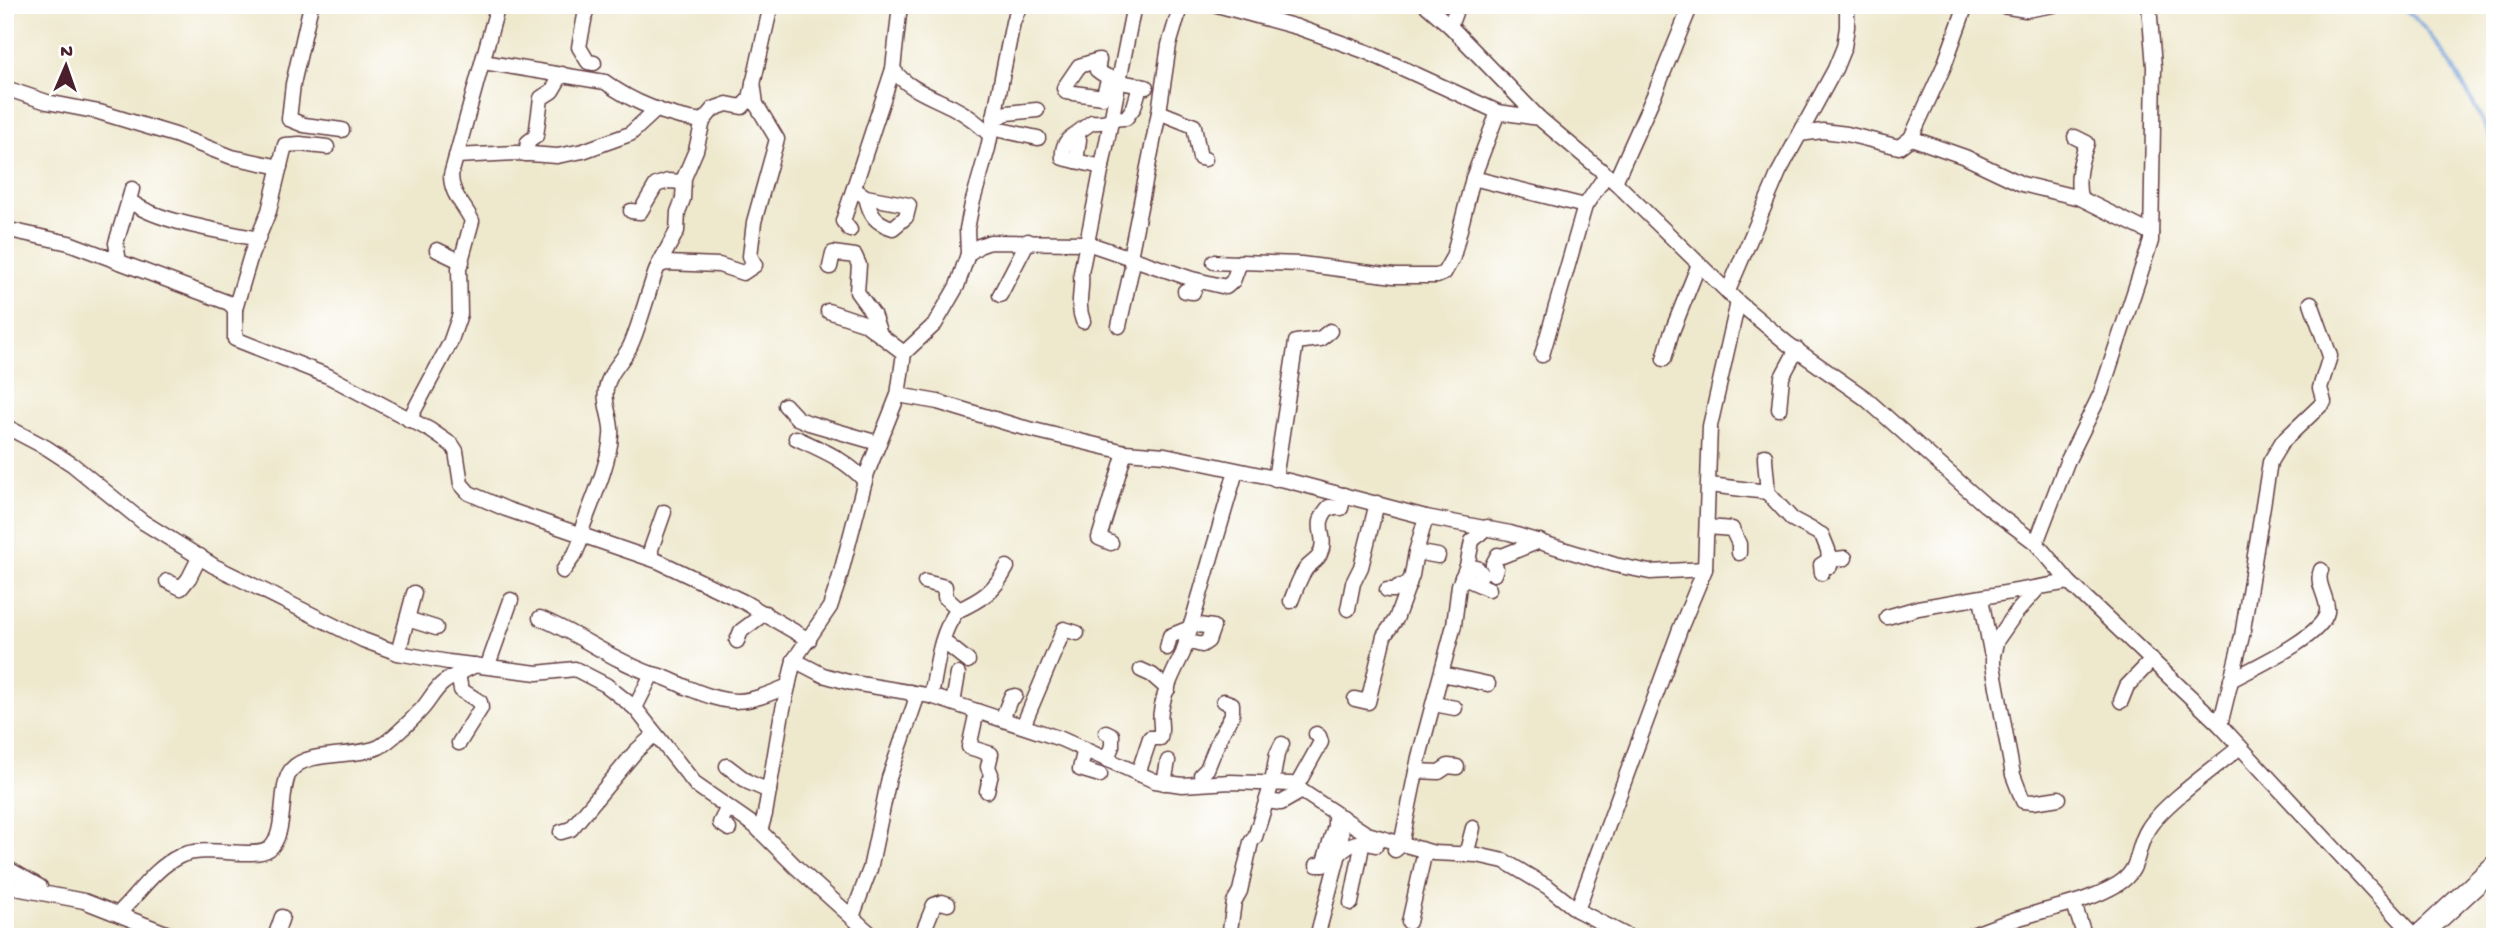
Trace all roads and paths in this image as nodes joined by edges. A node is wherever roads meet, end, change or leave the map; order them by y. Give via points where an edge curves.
1 (310, 5) edge
2 (498, 5) edge
3 (587, 5) edge
4 (771, 5) edge
5 (901, 5) edge
6 (1020, 5) edge
7 (1134, 5) edge
8 (1181, 5) edge
9 (1217, 5) edge
10 (1426, 5) edge
11 (1458, 5) edge
12 (1691, 5) edge
13 (1847, 5) edge
14 (1966, 5) edge
15 (1997, 5) edge
16 (2054, 5) edge
17 (2149, 5) edge
18 (1450, 26) junction
19 (483, 62) junction
20 (594, 63) dead end
21 (892, 69) junction
22 (562, 74) junction
23 (1114, 78) junction
24 (753, 82) junction
25 (5, 88) edge
26 (657, 109) junction
27 (1037, 110) dead end
28 (1159, 112) junction
29 (1498, 112) junction
30 (1112, 117) junction
31 (1538, 118) junction
32 (703, 121) junction
33 (992, 127) junction
34 (342, 130) dead end
35 (1799, 134) junction
36 (2075, 137) dead end
37 (1038, 138) dead end
38 (1911, 138) junction
39 (327, 147) dead end
40 (526, 154) junction
41 (456, 156) junction
42 (1205, 159) dead end
43 (280, 167) junction
44 (1102, 167) junction
45 (1473, 178) junction
46 (1610, 178) junction
47 (683, 182) junction
48 (2080, 198) junction
49 (1585, 206) junction
50 (631, 211) dead end
51 (5, 229) edge
52 (850, 230) dead end
53 (2151, 233) junction
54 (257, 239) junction
55 (1028, 241) junction
56 (1087, 243) junction
57 (437, 250) dead end
58 (968, 254) junction
59 (1130, 257) junction
60 (120, 262) junction
61 (462, 262) junction
62 (1214, 262) dead end
63 (1238, 263) junction
64 (1699, 264) junction
65 (659, 266) junction
66 (830, 267) dead end
67 (1198, 281) junction
68 (1728, 291) junction
69 (1185, 292) dead end
70 (1000, 295) dead end
71 (1738, 302) junction
72 (2311, 303) dead end
73 (235, 309) junction
74 (828, 311) dead end
75 (1083, 321) dead end
76 (1119, 326) dead end
77 (1330, 331) dead end
78 (880, 334) junction
79 (1797, 349) junction
80 (904, 353) junction
81 (1542, 355) dead end
82 (1664, 359) dead end
83 (898, 395) junction
84 (785, 405) dead end
85 (1779, 409) dead end
86 (409, 420) junction
87 (5, 426) edge
88 (796, 438) dead end
89 (878, 443) junction
90 (1125, 452) junction
91 (1765, 456) dead end
92 (1236, 471) junction
93 (1275, 479) junction
94 (865, 481) junction
95 (1710, 485) junction
96 (1767, 492) junction
97 (1344, 495) junction
98 (1377, 503) junction
99 (664, 512) dead end
100 (1426, 517) junction
101 (1708, 527) junction
102 (1490, 528) junction
103 (582, 534) junction
104 (1540, 541) junction
105 (1111, 543) dead end
106 (2036, 543) junction
107 (1739, 553) dead end
108 (1413, 555) junction
109 (1498, 555) junction
110 (200, 556) junction
111 (1438, 556) dead end
112 (651, 558) junction
113 (1845, 558) dead end
114 (1007, 567) dead end
115 (1705, 569) junction
116 (2321, 570) dead end
117 (563, 571) dead end
118 (1465, 572) junction
119 (167, 581) dead end
120 (925, 582) dead end
121 (2069, 582) junction
122 (1409, 584) junction
123 (2038, 588) junction
124 (1387, 590) dead end
125 (414, 593) dead end
126 (1981, 598) junction
127 (511, 600) dead end
128 (1291, 601) dead end
129 (1348, 609) dead end
130 (957, 611) junction
131 (765, 614) junction
132 (1886, 617) dead end
133 (540, 618) dead end
134 (407, 619) junction
135 (436, 628) dead end
136 (1189, 631) junction
137 (1077, 634) dead end
138 (809, 640) junction
139 (737, 641) dead end
140 (943, 641) junction
141 (1167, 648) dead end
142 (398, 653) junction
143 (794, 660) junction
144 (2152, 660) junction
145 (968, 661) dead end
146 (1993, 663) junction
147 (482, 665) junction
148 (1141, 670) dead end
149 (458, 674) junction
150 (652, 674) junction
151 (958, 674) dead end
152 (1443, 674) junction
153 (2231, 680) junction
154 (1488, 684) dead end
155 (788, 686) junction
156 (1168, 689) junction
157 (910, 692) junction
158 (931, 696) junction
159 (1015, 696) dead end
160 (1355, 699) dead end
161 (1224, 701) dead end
162 (2121, 701) dead end
163 (953, 703) junction
164 (1434, 705) junction
165 (635, 708) junction
166 (1455, 708) dead end
167 (977, 711) junction
168 (1002, 719) junction
169 (2220, 725) junction
170 (1023, 726) junction
171 (1106, 732) dead end
172 (655, 734) junction
173 (1316, 734) dead end
174 (459, 743) dead end
175 (1282, 744) dead end
176 (2240, 747) junction
177 (1085, 749) junction
178 (1201, 751) dead end
179 (1107, 759) junction
180 (1168, 761) dead end
181 (727, 766) dead end
182 (1457, 767) dead end
183 (1416, 771) junction
184 (1138, 774) junction
185 (1100, 775) dead end
186 (1202, 780) junction
187 (1164, 783) junction
188 (1272, 783) junction
189 (1299, 789) junction
190 (769, 791) junction
191 (987, 791) dead end
192 (2059, 798) dead end
193 (1267, 801) junction
194 (728, 807) junction
195 (1339, 815) junction
196 (1473, 828) dead end
197 (730, 830) dead end
198 (760, 831) junction
199 (561, 832) dead end
200 (1364, 838) junction
201 (1401, 845) junction
202 (1425, 851) junction
203 (1339, 854) junction
204 (1466, 855) junction
205 (1317, 865) dead end
206 (2495, 866) edge
207 (5, 867) edge
208 (5, 886) edge
209 (52, 894) junction
210 (1351, 903) dead end
211 (948, 904) dead end
212 (2074, 904) junction
213 (1577, 909) junction
214 (118, 914) junction
215 (852, 917) junction
216 (282, 918) dead end
217 (1409, 922) dead end
218 (1623, 935) edge
219 (176, 937) edge
220 (275, 937) edge
221 (874, 937) edge
222 (921, 937) edge
223 (1229, 937) edge
224 (1317, 937) edge
225 (1966, 937) edge
226 (2085, 937) edge
227 (2417, 937) edge

1 - 34 street via 289,119
2 - 19 street
3 - 20 street via 579,47 588,62
4 - 24 street
5 - 21 street
6 - 33 street
7 - 23 street
8 - 28 street via 1169,45
9 - 29 street via 1367,52
10 - 18 street
11 - 18 street
12 - 46 street via 1655,93
13 - 35 street via 1844,47
14 - 38 street
15 - 16 street via 2026,10
17 - 53 street via 2154,67
18 - 31 street
19 - 22 street
19 - 41 street
21 - 33 street via 909,86
21 - 52 street via 860,193 843,221
22 - 26 street via 605,82
22 - 40 street via 552,91 541,98 536,136 528,142
23 - 30 street
23 - 30 street via 1143,86 1131,114
24 - 32 street via 750,97 741,107 726,104 713,109
24 - 65 street via 756,104 777,139 754,222 750,256 755,265 743,274 719,265
25 - 43 street via 175,135 232,157
26 - 32 street
26 - 40 street via 629,134 610,142 557,156
27 - 33 street via 1007,113
28 - 42 street via 1194,125 1200,158
28 - 59 street
29 - 31 street
29 - 45 street
30 - 44 street
30 - 44 street via 1092,122 1073,136 1079,140 1076,161
31 - 46 street
32 - 47 street
33 - 37 street
33 - 58 street via 967,229
35 - 38 street via 1847,134 1899,147
35 - 68 street
36 - 48 street via 2087,143 2077,183
38 - 48 street via 2022,184
39 - 43 street via 285,145
40 - 41 street
41 - 61 street via 452,191 472,221
43 - 54 street via 270,211
44 - 56 street
45 - 49 street
45 - 63 street via 1452,257 1444,273 1437,276
46 - 49 street
46 - 64 street
47 - 50 street via 656,185 640,212
47 - 65 street via 677,231
48 - 53 street
49 - 81 street
51 - 60 street via 69,243
53 - 106 street via 2101,393 2067,462
54 - 60 street via 164,217 139,208 131,194 116,243
54 - 73 street
55 - 56 street
55 - 58 street via 990,243
55 - 70 street
56 - 59 street
56 - 75 street via 1078,308
57 - 61 street
58 - 80 street via 957,286 935,324
59 - 67 street
59 - 76 street via 1132,267
60 - 73 street via 209,294
61 - 86 street via 457,323
62 - 63 street
63 - 67 street via 1233,281 1226,287
64 - 68 street
64 - 82 street
65 - 103 street via 632,343 606,386 611,435 608,454
66 - 78 street via 834,253 855,256 857,292
67 - 69 street via 1193,292
68 - 71 street
71 - 79 street
71 - 95 street via 1710,426
72 - 153 street via 2330,356 2320,388 2325,402 2282,442 2270,462
73 - 86 street via 234,339 300,364
74 - 78 street via 864,323
77 - 93 street via 1320,339 1296,342
78 - 80 street
79 - 85 street via 1782,377
79 - 106 street via 1865,398 1985,505
80 - 83 street
83 - 89 street
83 - 90 street
84 - 89 street via 809,423
86 - 103 street via 452,445 461,484 469,493
87 - 110 street via 73,465 143,522
88 - 94 street via 828,452
89 - 94 street
90 - 92 street via 1165,455
90 - 105 street via 1099,538
91 - 96 street
92 - 93 street
92 - 136 street
93 - 97 street
94 - 138 street via 833,598
95 - 96 street
95 - 101 street
96 - 113 street via 1791,519 1822,535 1827,566
97 - 98 street
97 - 128 street via 1341,508 1329,507 1321,516 1320,556 1304,572
98 - 100 street
98 - 129 street
99 - 112 street
100 - 102 street
100 - 108 street
101 - 107 street via 1732,528
101 - 115 street
102 - 104 street
102 - 109 street
102 - 118 street via 1472,541
103 - 112 street
103 - 117 street
104 - 109 street
104 - 115 street via 1650,572
106 - 121 street
108 - 111 street
108 - 122 street
109 - 118 street via 1488,579 1477,568
110 - 119 street via 181,588
110 - 142 street via 282,602
112 - 131 street
114 - 130 street via 994,589
115 - 213 street
116 - 153 street via 2318,576 2328,610 2323,621 2305,639
118 - 152 street
120 - 130 street via 945,587 945,597
121 - 123 street
121 - 144 street
122 - 124 street
122 - 160 street via 1384,636 1368,702
123 - 126 street
123 - 146 street via 1997,640
125 - 134 street
126 - 132 street
126 - 146 street
127 - 147 street
130 - 140 street
131 - 138 street
131 - 139 street via 741,631
133 - 150 street
134 - 135 street
134 - 142 street
136 - 141 street via 1170,636
136 - 156 street
137 - 170 street via 1065,629
138 - 143 street
140 - 145 street
140 - 158 street
142 - 147 street
143 - 155 street
143 - 157 street via 848,682
144 - 162 street via 2127,687
144 - 169 street
146 - 192 street via 2013,775 2023,801
147 - 149 street
147 - 165 street via 537,673 575,669
148 - 156 street
149 - 174 street via 461,690 480,702 481,708
149 - 214 street via 443,683 419,712 379,747 310,759 289,771 272,847 260,854 210,850 181,855 155,873
150 - 155 street via 738,703
150 - 165 street
151 - 163 street
152 - 154 street
152 - 164 street
153 - 169 street
155 - 190 street
156 - 184 street via 1160,713 1160,738 1150,738
157 - 158 street
157 - 215 street via 916,699 889,778 870,869
158 - 163 street
159 - 168 street
161 - 186 street via 1232,704 1232,715
163 - 167 street
164 - 166 street
164 - 183 street
165 - 172 street
167 - 168 street
167 - 191 street via 970,747 990,754
168 - 170 street
169 - 176 street
170 - 177 street
171 - 179 street via 1113,738
172 - 194 street via 696,785
172 - 199 street via 571,829
173 - 189 street via 1321,742
175 - 188 street
176 - 212 street via 2154,820 2131,873
176 - 227 street
177 - 179 street
177 - 185 street via 1080,769
178 - 186 street
179 - 184 street
180 - 187 street
181 - 190 street
182 - 183 street
183 - 201 street
184 - 187 street
186 - 187 street
186 - 188 street
188 - 189 street
188 - 193 street
189 - 193 street via 1281,803
189 - 195 street
190 - 198 street
193 - 223 street via 1234,902
194 - 197 street via 720,823
194 - 198 street
195 - 200 street
195 - 203 street
195 - 205 street via 1324,865
196 - 204 street
198 - 215 street
200 - 201 street
200 - 203 street
200 - 210 street
201 - 202 street
202 - 204 street
202 - 217 street
203 - 224 street
204 - 213 street via 1504,861
206 - 227 highway
207 - 209 street
208 - 209 street
209 - 214 street
211 - 222 street via 934,905
212 - 225 street
212 - 226 street
213 - 218 street
214 - 219 street
215 - 221 street
216 - 220 street

